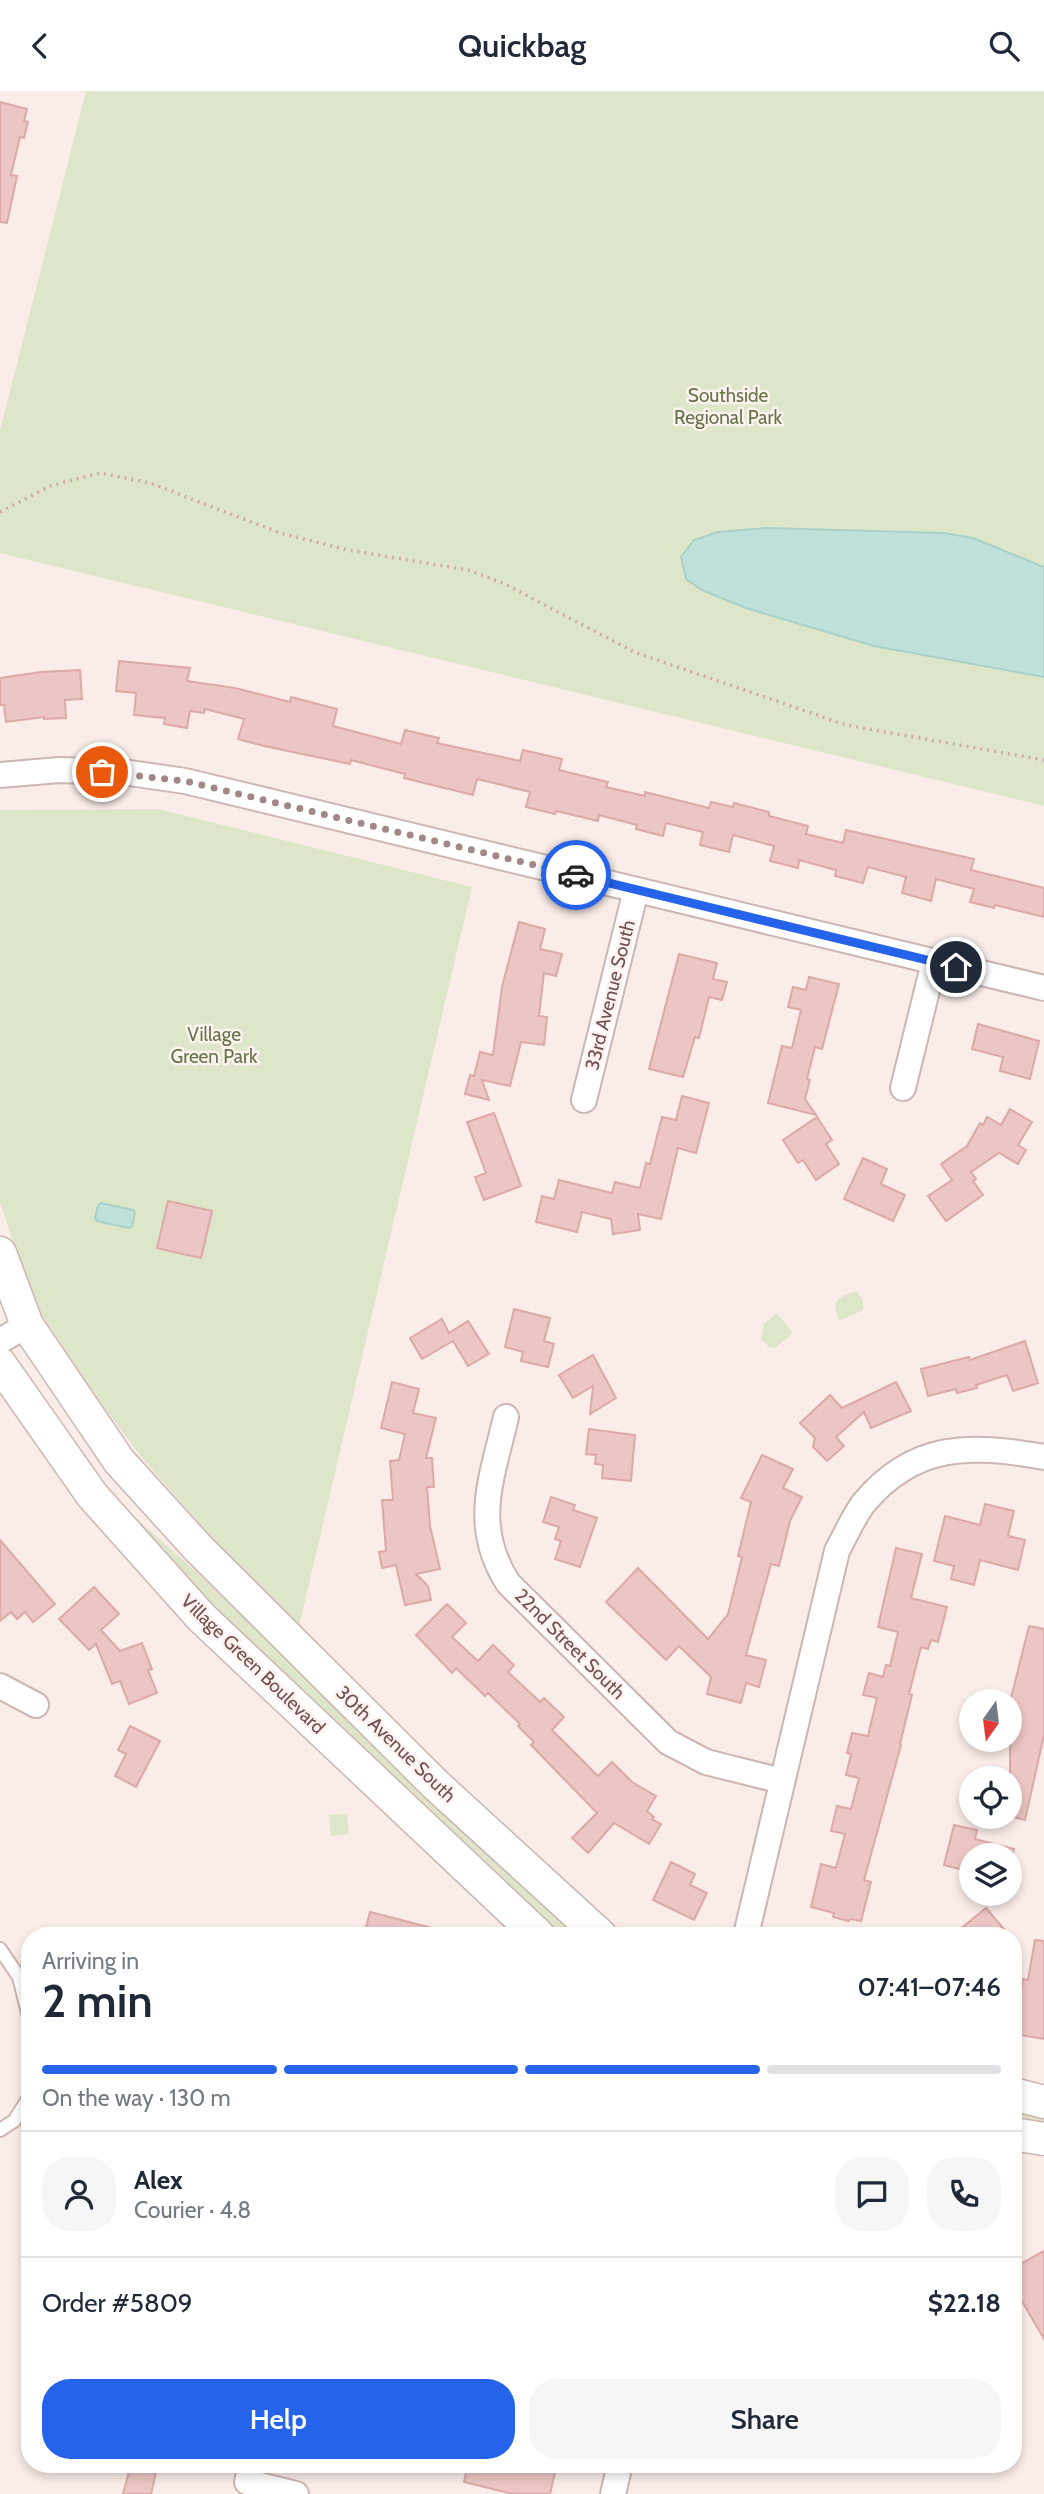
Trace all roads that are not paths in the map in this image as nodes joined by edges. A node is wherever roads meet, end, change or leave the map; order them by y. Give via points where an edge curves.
1 (0, 775) edge
2 (636, 890) junction
3 (934, 962) junction
4 (1044, 988) edge
5 (902, 1088) dead end
6 (584, 1100) dead end
7 (0, 1253) edge
8 (27, 1325) junction
9 (0, 1341) edge
10 (0, 1364) edge
11 (506, 1417) dead end
12 (1044, 1457) edge
13 (0, 1686) edge
14 (36, 1705) dead end
15 (782, 1781) junction
16 (530, 1927) edge
17 (591, 1927) edge
18 (748, 1927) edge
19 (0, 1949) edge
20 (21, 1985) edge
21 (1022, 2096) edge
22 (1044, 2102) edge
23 (21, 2110) edge
24 (0, 2130) edge
25 (1022, 2136) edge
26 (1044, 2140) edge
27 (249, 2473) edge
28 (618, 2473) edge
29 (296, 2494) edge
30 (613, 2494) edge

1 - 2 street via 72,770 185,781
2 - 3 street
2 - 6 street, 33rd Avenue South
3 - 4 street
3 - 5 street
7 - 8 street
8 - 9 street
8 - 17 street, 30th Avenue South via 119,1461 198,1548 436,1785
10 - 16 street, Village Green Boulevard via 92,1495 201,1617
11 - 15 street, 22nd Street South via 488,1494 487,1531 495,1562 508,1583 668,1742 706,1762
12 - 15 street via 1005,1450 949,1450 900,1468 862,1505 837,1551
13 - 14 street
15 - 18 street
19 - 20 lane
21 - 22 street
23 - 24 lane
25 - 26 street
27 - 29 street via 247,2482
28 - 30 street

